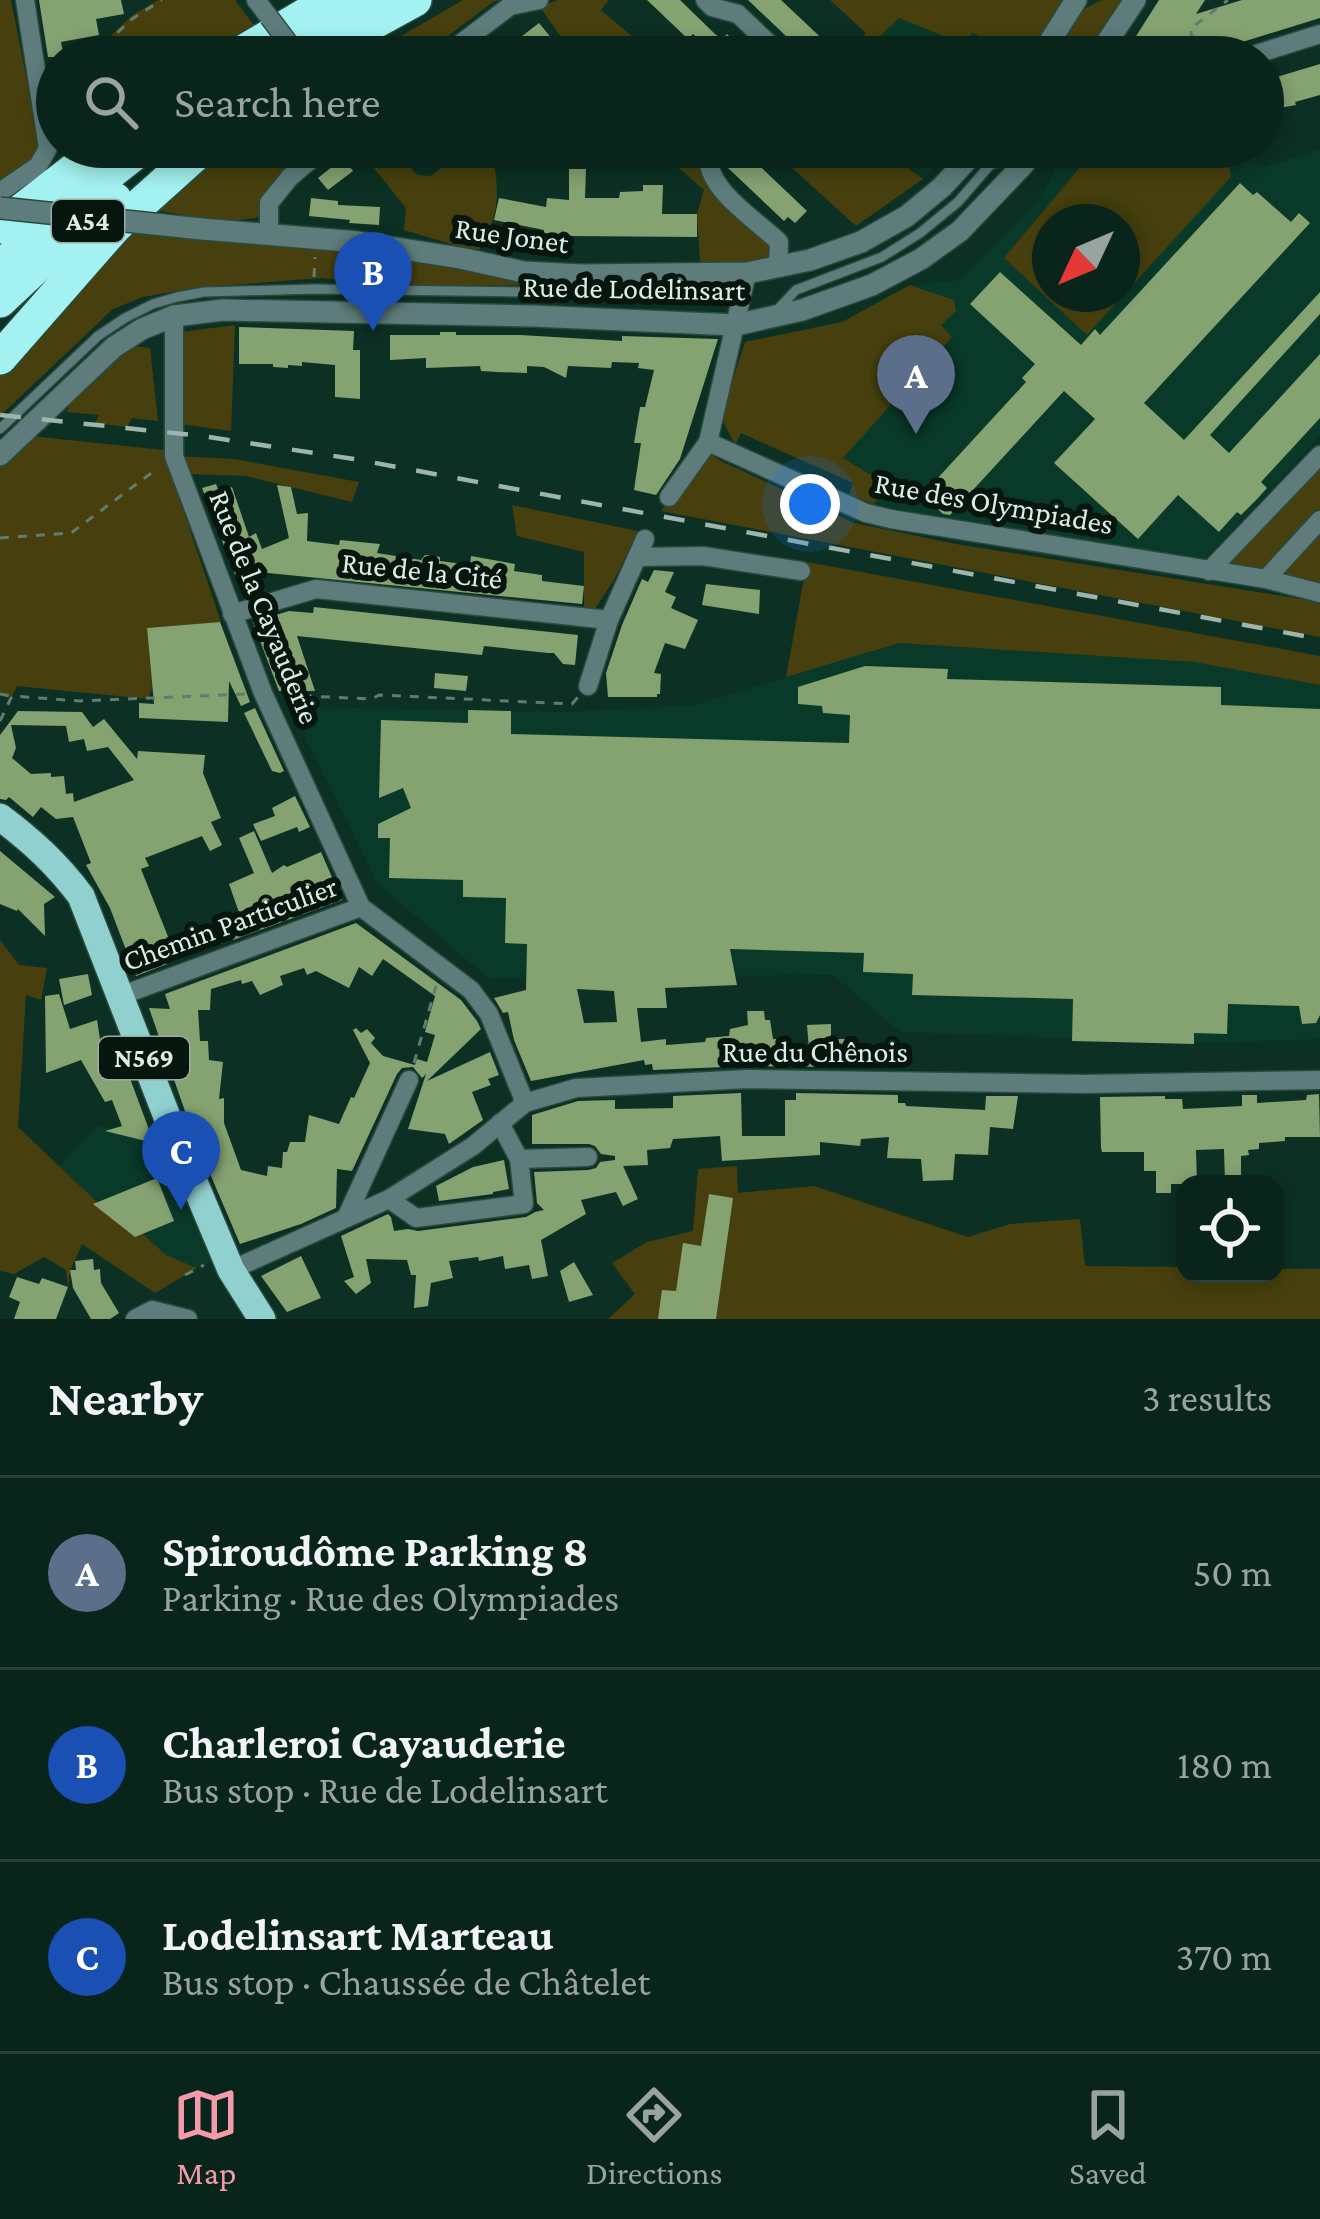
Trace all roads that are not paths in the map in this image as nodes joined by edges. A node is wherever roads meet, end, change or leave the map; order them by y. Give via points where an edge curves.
1 (25, 0) edge
2 (256, 0) edge
3 (330, 0) edge
4 (366, 0) edge
5 (416, 0) edge
6 (539, 0) edge
7 (705, 0) edge
8 (1135, 0) edge
9 (1077, 1) edge
10 (1320, 34) edge
11 (269, 36) edge
12 (283, 36) edge
13 (306, 36) edge
14 (350, 36) edge
15 (471, 36) edge
16 (761, 36) edge
17 (1054, 36) edge
18 (1111, 36) edge
19 (1284, 45) edge
20 (36, 73) edge
21 (36, 167) edge
22 (76, 168) edge
23 (116, 168) edge
24 (156, 168) edge
25 (181, 168) edge
26 (301, 168) edge
27 (708, 168) edge
28 (960, 168) edge
29 (1020, 168) edge
30 (0, 193) edge
31 (0, 208) edge
32 (0, 227) edge
33 (269, 235) junction
34 (0, 268) edge
35 (778, 268) junction
36 (744, 284) junction
37 (0, 301) edge
38 (174, 316) junction
39 (736, 325) junction
40 (0, 358) edge
41 (0, 429) edge
42 (708, 442) junction
43 (0, 455) edge
44 (1320, 455) edge
45 (669, 497) dead end
46 (1320, 520) edge
47 (1210, 571) junction
48 (801, 572) dead end
49 (1266, 579) junction
50 (1320, 592) edge
51 (232, 614) junction
52 (609, 620) junction
53 (588, 686) road end
54 (0, 817) edge
55 (361, 907) junction
56 (120, 996) junction
57 (409, 1080) road end
58 (1320, 1081) edge
59 (525, 1103) junction
60 (500, 1124) junction
61 (588, 1157) dead end
62 (519, 1159) junction
63 (389, 1199) junction
64 (346, 1218) junction
65 (231, 1270) junction
66 (135, 1319) edge
67 (188, 1319) edge
68 (262, 1319) edge

1 - 20 street
2 - 12 street, bridge
3 - 11 highway
4 - 13 highway
5 - 14 highway
6 - 15 street via 510,6
7 - 16 street
8 - 18 street
9 - 17 street
10 - 19 street
21 - 30 street
22 - 32 highway
23 - 34 highway, A54
24 - 37 highway, A54
25 - 40 highway via 115,227
26 - 33 street via 269,203
27 - 35 street via 779,242
28 - 35 street, Rue Jonet via 907,216 861,242
29 - 39 street, Rue de Lodelinsart via 921,259 802,310
31 - 33 street, Rue Jonet, bridge
33 - 36 street, Rue Jonet via 524,272
35 - 36 street, Rue Jonet
36 - 39 street
36 - 41 lane, Rue de Lodelinsart via 177,297 98,336
38 - 39 street, Rue de Lodelinsart via 223,310
38 - 43 street via 114,347
38 - 51 street, Rue de la Cayauderie via 174,456
39 - 42 street
42 - 45 street
42 - 47 street, Rue des Olympiades via 866,513
44 - 47 street
46 - 49 street
47 - 49 street, Rue des Olympiades
48 - 52 street via 642,548
49 - 50 street, Rue des Olympiades
51 - 52 street, Rue de la Cité via 316,589
51 - 55 street, Rue de la Cayauderie
52 - 53 street
54 - 56 main road, N569 via 81,896
55 - 56 street, Chemin Particulier
55 - 59 street via 471,990
56 - 65 main road, N569
57 - 64 street
58 - 59 street, Rue du Chênois via 748,1079 576,1088
59 - 60 street, Rue du Chênois
60 - 62 street
60 - 63 street, Rue du Chênois
61 - 62 street
62 - 63 street via 524,1204 416,1218
63 - 64 street, Rue du Chênois
64 - 65 street, Rue du Chênois
65 - 68 main road, N569
66 - 67 street via 152,1310

